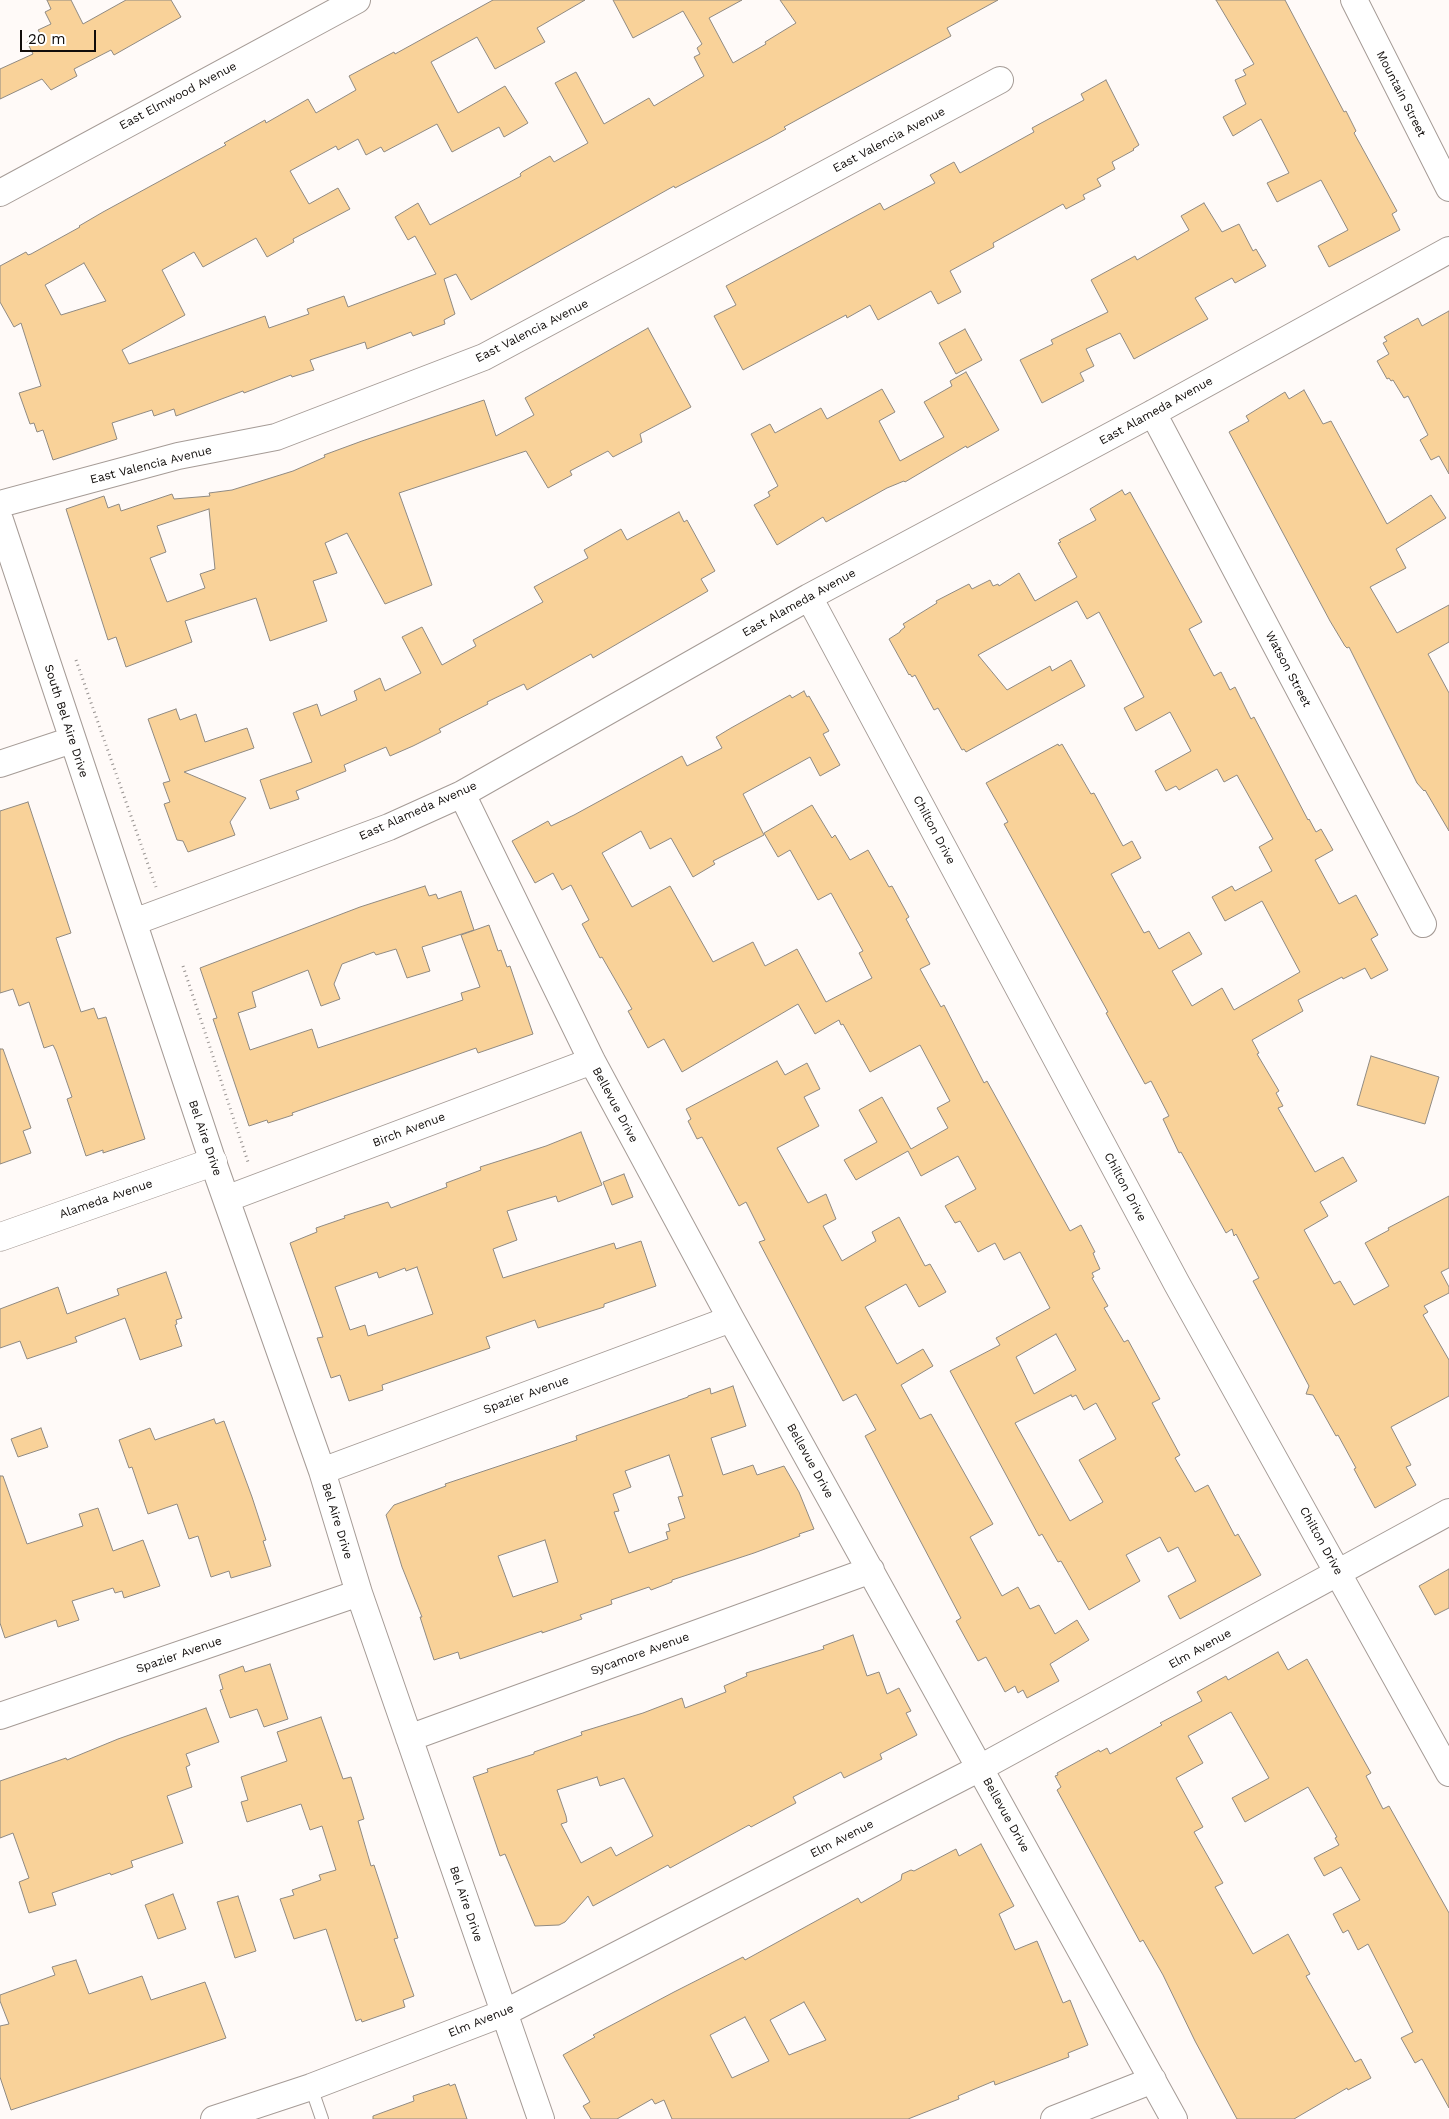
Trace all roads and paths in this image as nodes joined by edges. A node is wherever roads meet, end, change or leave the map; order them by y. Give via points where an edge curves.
1 (357, 0) edge
2 (1354, 0) edge
3 (1000, 80) dead end
4 (1449, 188) edge
5 (0, 192) edge
6 (1449, 250) edge
7 (1153, 414) junction
8 (0, 504) edge
9 (0, 520) edge
10 (809, 597) junction
11 (74, 653) dead end
12 (72, 740) junction
13 (0, 764) edge
14 (462, 794) junction
15 (156, 888) dead end
16 (134, 922) junction
17 (1423, 924) dead end
18 (183, 966) dead end
19 (592, 1061) junction
20 (213, 1162) junction
21 (248, 1162) dead end
22 (226, 1199) junction
23 (0, 1236) edge
24 (731, 1319) junction
25 (322, 1472) junction
26 (1449, 1512) edge
27 (871, 1570) junction
28 (1339, 1573) junction
29 (359, 1593) junction
30 (0, 1716) edge
31 (409, 1738) junction
32 (980, 1768) junction
33 (1449, 1773) edge
34 (504, 2013) junction
35 (1153, 2080) junction
36 (311, 2087) junction
37 (214, 2119) edge
38 (322, 2119) edge
39 (541, 2119) edge
40 (1054, 2119) edge
41 (1174, 2119) edge

1 - 5 street, East Elmwood Avenue
2 - 4 street, Mountain Street
3 - 8 street, East Valencia Avenue via 484,357 276,437 178,456
6 - 7 street, East Alameda Avenue
7 - 10 street, East Alameda Avenue
7 - 17 street, Watson Street
9 - 12 street, South Bel Aire Drive
10 - 14 street, East Alameda Avenue
10 - 28 street, Chilton Drive via 1177,1284
11 - 15 path
12 - 13 street
12 - 16 street, South Bel Aire Drive
14 - 16 street, East Alameda Avenue via 389,827
14 - 19 street, Bellevue Drive
16 - 20 street, Bel Aire Drive
18 - 21 path
19 - 22 street, Birch Avenue
19 - 24 street, Bellevue Drive
20 - 22 street, Bel Aire Drive
20 - 23 street, Alameda Avenue
22 - 25 street, Bel Aire Drive
24 - 25 street, Spazier Avenue
24 - 27 street, Bellevue Drive
25 - 29 street, Bel Aire Drive
26 - 28 street, Elm Avenue
27 - 31 street, Sycamore Avenue
27 - 32 street, Bellevue Drive
28 - 32 street, Elm Avenue
28 - 33 street, Chilton Drive
29 - 30 street, Spazier Avenue
29 - 31 street, Bel Aire Drive
31 - 34 street, Bel Aire Drive
32 - 34 street, Elm Avenue
32 - 35 street, Bellevue Drive
34 - 36 street, Elm Avenue
34 - 39 street, Bel Aire Drive
35 - 40 street
35 - 41 street, Bellevue Drive
36 - 37 street, Elm Avenue
36 - 38 lane

